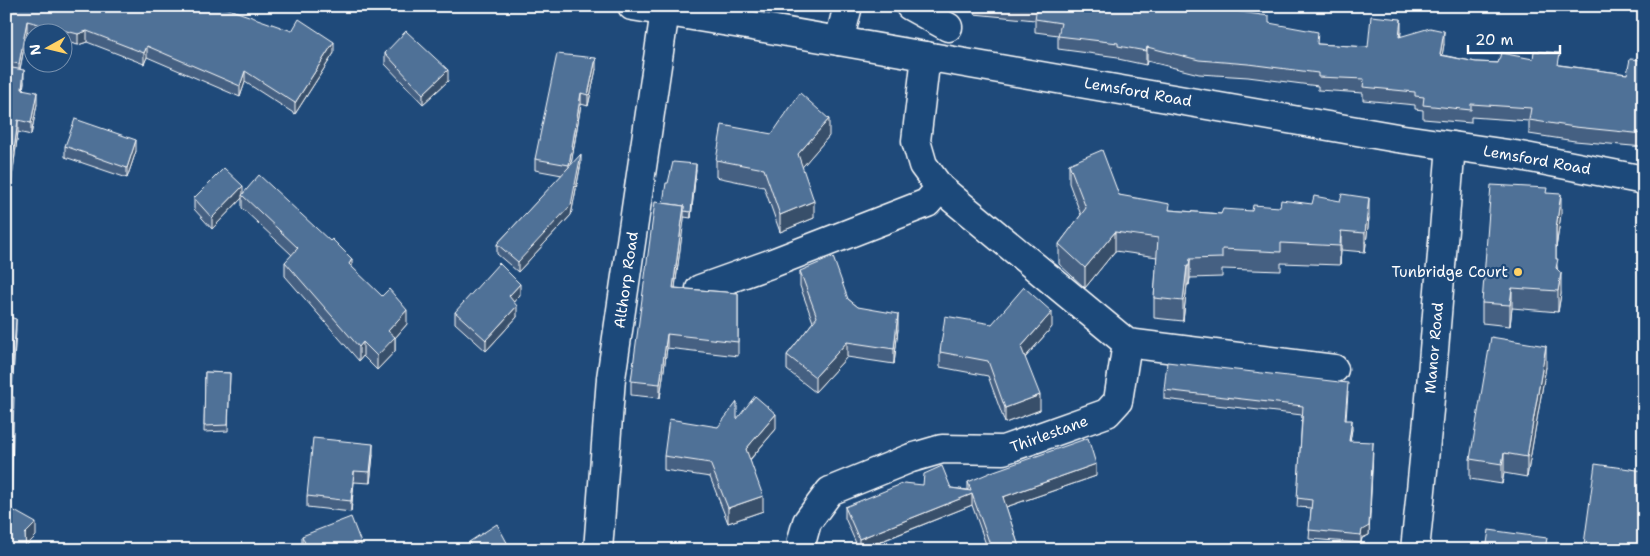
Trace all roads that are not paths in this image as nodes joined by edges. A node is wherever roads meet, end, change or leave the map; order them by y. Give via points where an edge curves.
1 (632, 6) edge
2 (848, 6) edge
3 (910, 6) edge
4 (665, 11) junction
5 (948, 27) dead end
6 (839, 41) junction
7 (926, 56) junction
8 (1451, 146) junction
9 (1644, 180) edge
10 (940, 188) junction
11 (700, 288) edge
12 (1127, 343) junction
13 (1334, 369) dead end
14 (802, 540) dead end
15 (598, 550) edge
16 (1415, 550) edge

1 - 4 street, Lemsford Road
2 - 6 street
3 - 5 street
4 - 6 street, Lemsford Road
4 - 15 street, Althorp Road via 611,378
6 - 7 street, Lemsford Road
7 - 8 street, Lemsford Road
7 - 10 street via 916,140 923,165
8 - 9 street, Lemsford Road
8 - 16 street, Manor Road
10 - 11 street via 927,203
10 - 12 street
12 - 13 street
12 - 14 street, Thirlestane via 1118,401 1107,413 1003,450 942,448 830,491 807,522

